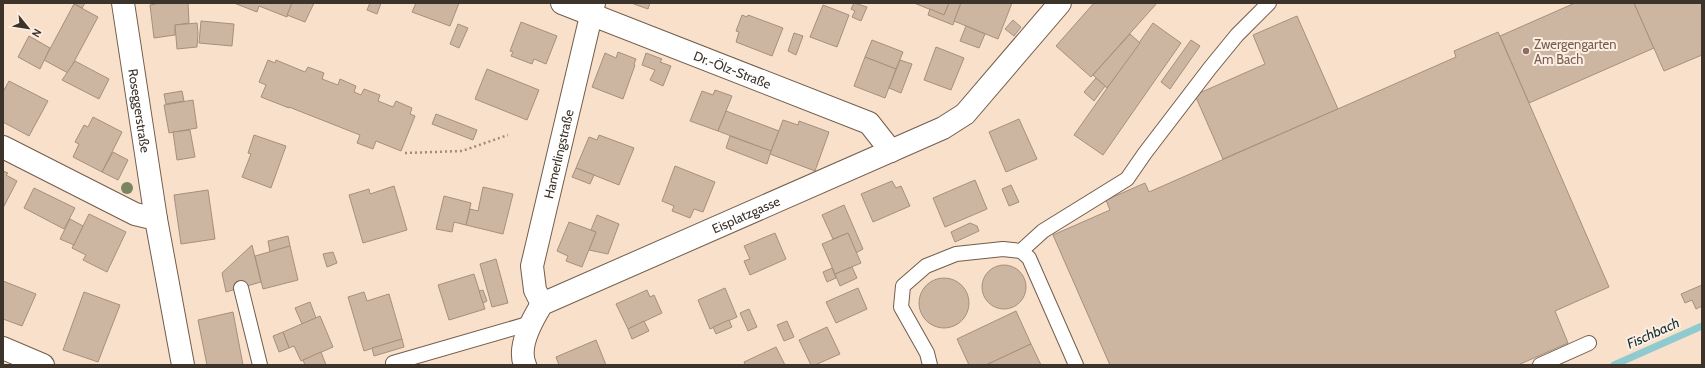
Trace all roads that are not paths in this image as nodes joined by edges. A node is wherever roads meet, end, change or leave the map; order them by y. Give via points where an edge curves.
1 (123, 3) edge
2 (562, 3) edge
3 (1060, 3) edge
4 (1269, 3) edge
5 (593, 9) edge
6 (3, 147) edge
7 (891, 151) junction
8 (156, 219) junction
9 (1021, 251) junction
10 (241, 288) dead end
11 (542, 304) junction
12 (531, 323) junction
13 (1589, 343) dead end
14 (3, 348) edge
15 (393, 363) dead end
16 (43, 365) edge
17 (183, 365) edge
18 (260, 365) edge
19 (525, 365) edge
20 (930, 365) edge
21 (1076, 365) edge
22 (1540, 365) edge

1 - 8 street, Roseggerstraße
2 - 5 street, Dr.-Ölz-Straße
3 - 7 street, Eisplatzgasse via 965,114 943,128
4 - 9 lane via 1214,62 1127,179 1043,231
5 - 7 street, Dr.-Ölz-Straße via 869,123
5 - 11 street, Hamerlingstraße via 532,266 535,290
6 - 8 street via 135,214
7 - 11 street, Eisplatzgasse
8 - 17 street, Roseggerstraße
9 - 20 lane via 1003,249 956,254 926,266 904,286 901,307 927,353
9 - 21 lane via 1029,258
10 - 18 lane
11 - 12 street
12 - 15 lane
12 - 19 street via 521,357
13 - 22 lane
14 - 16 street

